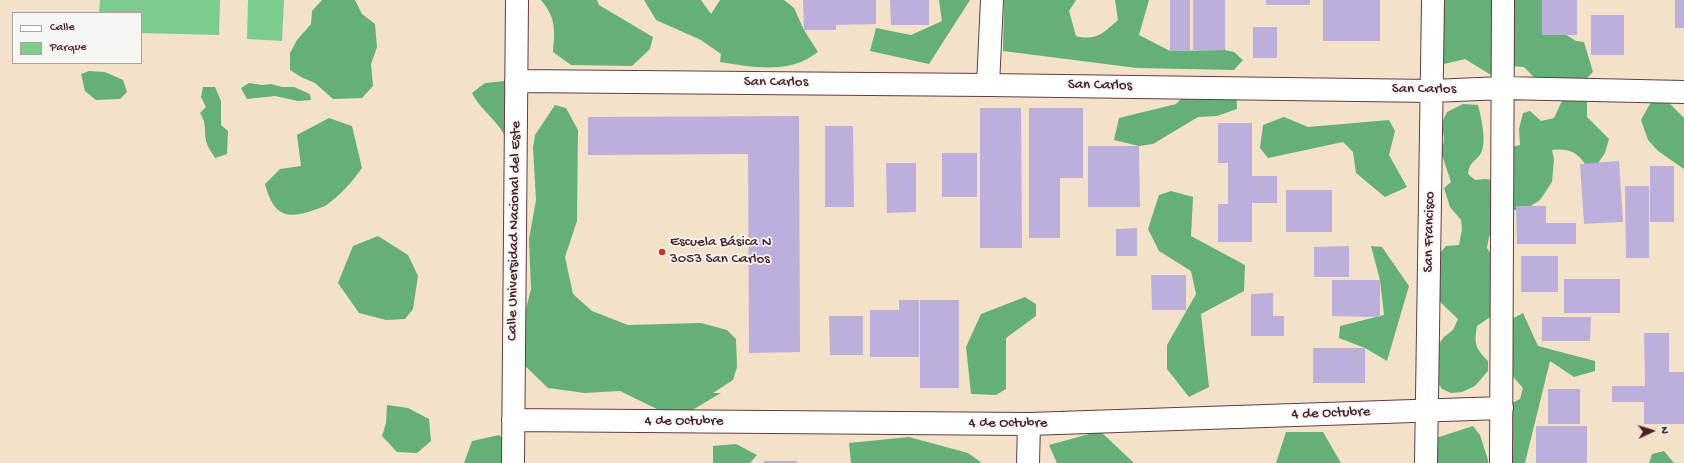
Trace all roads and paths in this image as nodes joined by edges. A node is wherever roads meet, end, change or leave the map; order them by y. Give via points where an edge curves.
1 (517, 0) edge
2 (992, 0) edge
3 (1434, 0) edge
4 (1503, 0) edge
5 (516, 81) junction
6 (988, 84) junction
7 (1503, 88) junction
8 (1432, 91) junction
9 (1684, 92) edge
10 (1502, 408) junction
11 (1427, 411) junction
12 (513, 420) junction
13 (1029, 424) junction
14 (513, 463) edge
15 (1028, 463) edge
16 (1426, 463) edge
17 (1502, 463) edge

1 - 5 street, Calle Universidad Nacional del Este
2 - 6 street
3 - 8 street, San Francisco
4 - 7 street
5 - 6 street, San Carlos
5 - 12 street, Calle Universidad Nacional del Este
6 - 8 street, San Carlos
7 - 8 street, San Carlos
7 - 9 street, San Carlos
7 - 10 street
8 - 11 street, San Francisco
10 - 11 street, 4 de Octubre
10 - 17 street
11 - 13 street, 4 de Octubre
11 - 16 street, San Francisco
12 - 13 street, 4 de Octubre
12 - 14 street, Calle Universidad Nacional del Este
13 - 15 street

